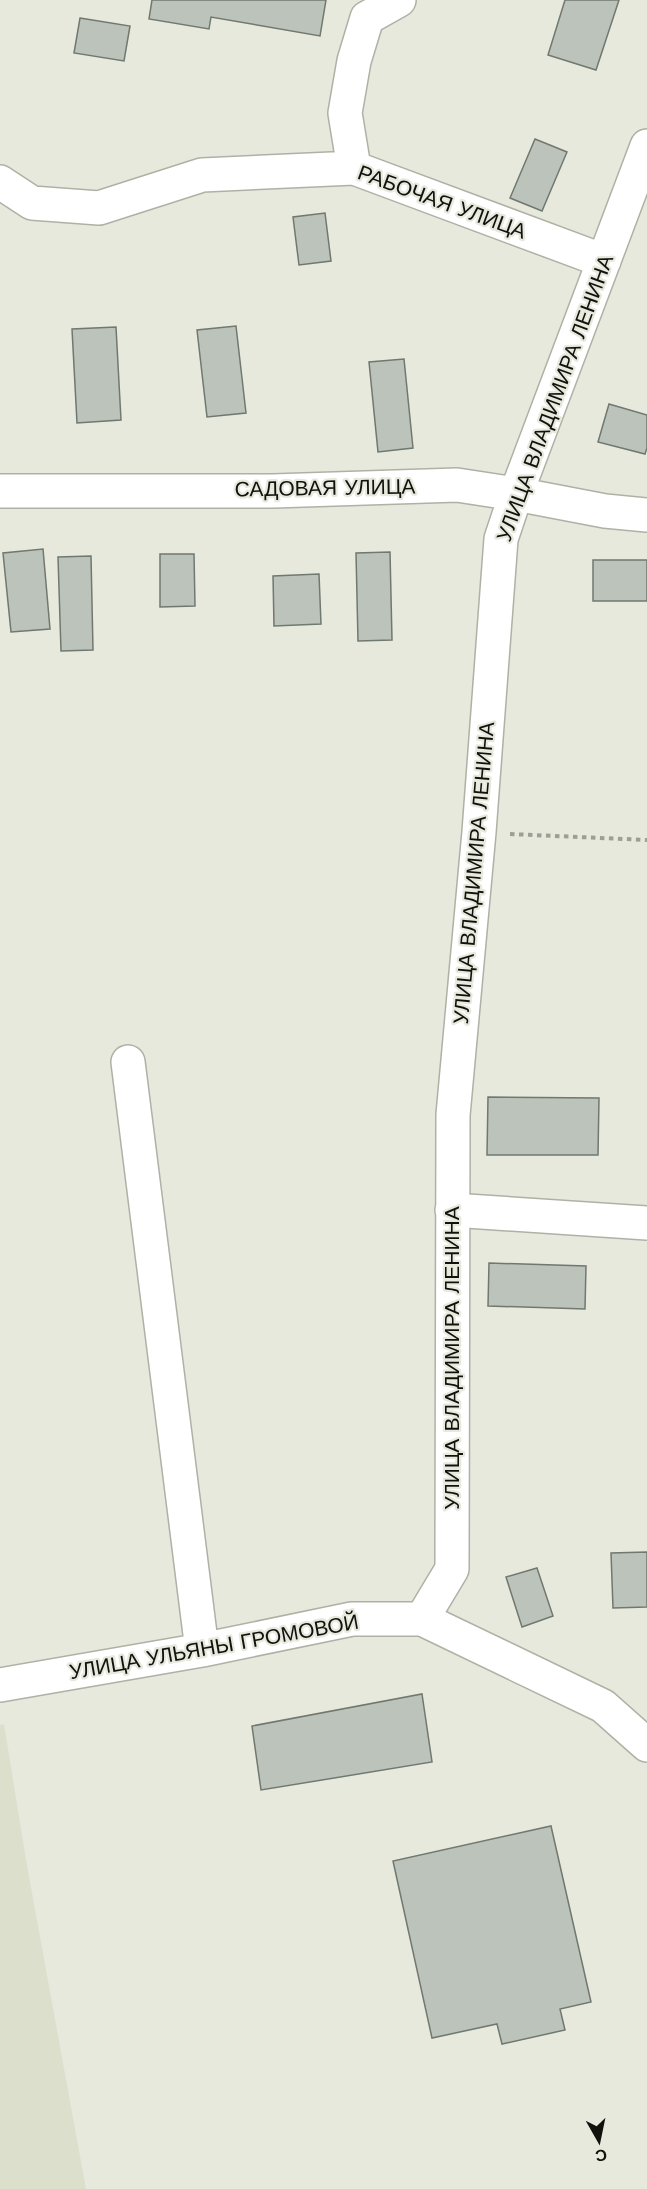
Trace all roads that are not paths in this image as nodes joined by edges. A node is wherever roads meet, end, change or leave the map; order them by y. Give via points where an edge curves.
1 (399, 0) edge
2 (647, 146) edge
3 (354, 168) junction
4 (0, 182) edge
5 (604, 261) junction
6 (0, 491) edge
7 (516, 494) junction
8 (647, 515) edge
9 (129, 1062) dead end
10 (452, 1210) junction
11 (647, 1222) edge
12 (422, 1619) junction
13 (202, 1650) junction
14 (0, 1685) edge
15 (647, 1744) edge

1 - 3 street via 367,18 354,61 345,113
2 - 5 street, УЛИЦА ВЛАДИМИРА ЛЕНИНА
3 - 4 street, РАБОЧАЯ УЛИЦА via 202,175 99,208 32,203
3 - 5 street, РАБОЧАЯ УЛИЦА
5 - 7 street, УЛИЦА ВЛАДИМИРА ЛЕНИНА
6 - 7 street, САДОВАЯ УЛИЦА via 273,491 457,485
7 - 8 street, САДОВАЯ УЛИЦА
7 - 10 street, УЛИЦА ВЛАДИМИРА ЛЕНИНА via 501,539 453,1115
9 - 13 street
10 - 11 street
10 - 12 street, УЛИЦА ВЛАДИМИРА ЛЕНИНА via 452,1569
12 - 13 street, УЛИЦА УЛЬЯНЫ ГРОМОВОЙ via 352,1620
12 - 15 street, УЛИЦА УЛЬЯНЫ ГРОМОВОЙ via 603,1706
13 - 14 street, УЛИЦА УЛЬЯНЫ ГРОМОВОЙ

